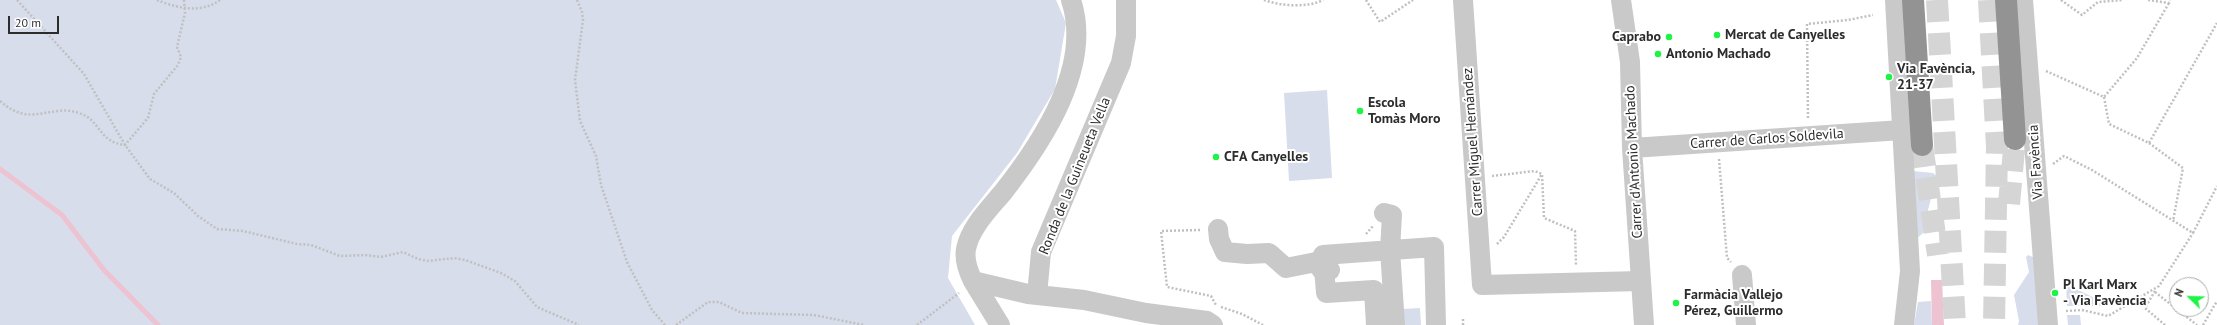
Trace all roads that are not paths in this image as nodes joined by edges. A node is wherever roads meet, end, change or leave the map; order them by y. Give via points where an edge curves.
1 (1071, 0) edge
2 (1126, 0) edge
3 (1463, 0) edge
4 (1622, 0) edge
5 (1895, 0) edge
6 (1913, 0) edge
7 (2006, 0) edge
8 (2024, 0) edge
9 (1902, 130) junction
10 (2015, 139) tunnel mouth
11 (1922, 145) tunnel mouth
12 (1632, 148) junction
13 (1384, 214) dead end
14 (1218, 229) road end
15 (1361, 240) dead end
16 (1390, 250) junction
17 (1333, 265) junction
18 (1742, 275) road end
19 (974, 281) junction
20 (1640, 282) junction
21 (1038, 295) junction
22 (1000, 325) edge
23 (1214, 325) edge
24 (1376, 325) edge
25 (1395, 325) edge
26 (1436, 325) edge
27 (1644, 325) edge
28 (1746, 325) edge
29 (1904, 325) edge
30 (2048, 325) edge

1 - 19 street via 1076,20 1069,79 1046,129 970,236 965,255
2 - 21 street, Ronda de la Guineueta Vella via 1126,36 1121,63 1041,252
3 - 20 street, Carrer Miguel Hernández via 1482,285
4 - 12 street, Carrer d'Antonio Machado via 1630,62
5 - 9 street
6 - 11 highway
7 - 10 highway
8 - 30 street, Via Favència
9 - 12 street, Carrer de Carlos Soldevila
9 - 29 street via 1910,271
12 - 20 street, Carrer d'Antonio Machado
13 - 16 street via 1392,215
14 - 17 street via 1225,252 1269,253 1286,268 1316,262
15 - 17 street via 1337,247
16 - 17 street
16 - 25 street
16 - 26 street via 1434,247
17 - 24 street via 1326,293 1374,290
18 - 28 street
19 - 21 street
19 - 22 street
20 - 27 street, Carrer d'Antonio Machado
21 - 23 street via 1084,300 1146,313 1207,321

